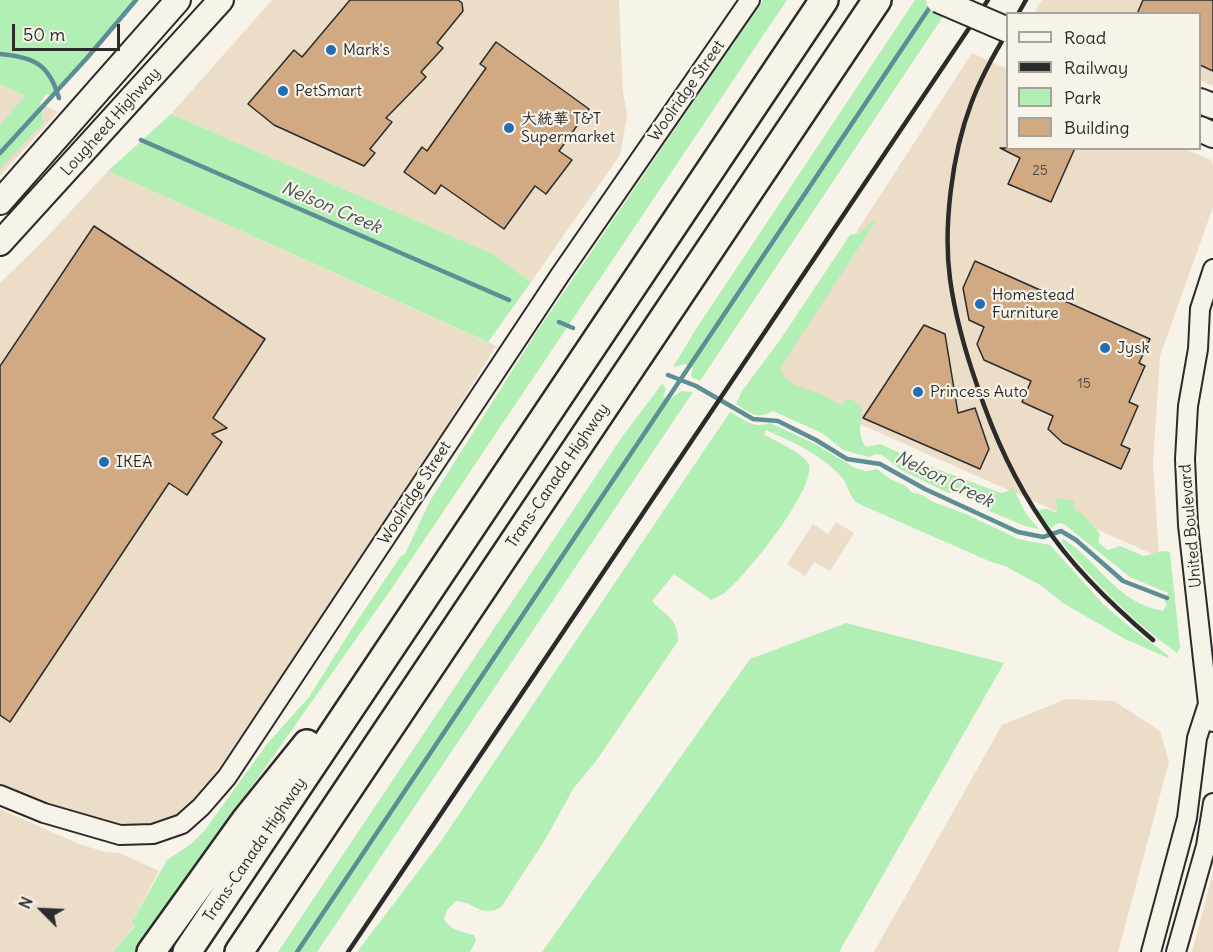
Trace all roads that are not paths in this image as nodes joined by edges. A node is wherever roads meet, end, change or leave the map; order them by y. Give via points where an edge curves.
1 (178, 0) edge
2 (221, 0) edge
3 (750, 0) edge
4 (824, 0) edge
5 (877, 0) edge
6 (938, 0) edge
7 (1006, 29) edge
8 (0, 202) edge
9 (0, 243) edge
10 (1213, 269) edge
11 (1213, 323) edge
12 (1198, 349) junction
13 (425, 599) junction
14 (1208, 704) junction
15 (1213, 722) edge
16 (0, 795) edge
17 (1213, 803) edge
18 (151, 952) edge
19 (188, 952) edge
20 (239, 952) edge
21 (1151, 952) edge
22 (1176, 952) edge

1 - 8 main road, Lougheed Highway
2 - 9 main road, Lougheed Highway
3 - 16 street, Woolridge Street via 560,275 227,777 201,807 182,824 153,834 120,836
4 - 13 highway, Trans-Canada Highway
5 - 20 highway, Trans-Canada Highway
6 - 7 main road, bridge
10 - 12 street, United Boulevard via 1200,309
11 - 12 street, United Boulevard
12 - 14 street, United Boulevard via 1188,406 1185,459 1188,525
13 - 18 highway via 245,821
13 - 19 highway, Trans-Canada Highway
14 - 15 street, United Boulevard
14 - 21 street, United Boulevard via 1197,738 1187,818
17 - 22 street via 1206,846

